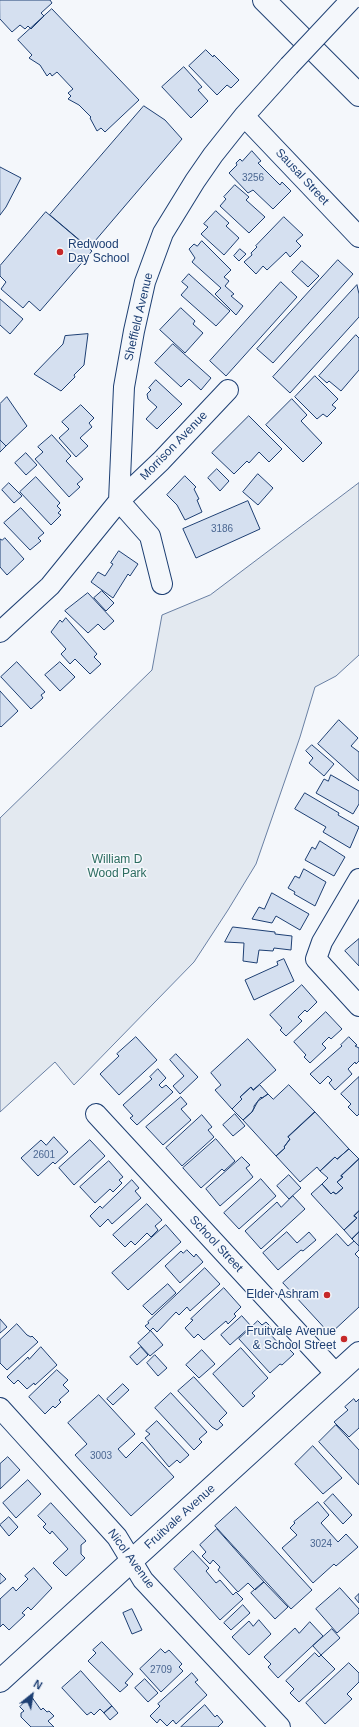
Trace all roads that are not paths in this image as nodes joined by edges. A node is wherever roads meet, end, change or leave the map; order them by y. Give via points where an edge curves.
1 (264, 0) edge
2 (350, 0) edge
3 (359, 10) edge
4 (359, 95) edge
5 (244, 116) junction
6 (359, 237) edge
7 (228, 390) dead end
8 (119, 501) junction
9 (162, 584) dead end
10 (0, 632) edge
11 (359, 879) edge
12 (359, 1006) edge
13 (96, 1114) dead end
14 (359, 1353) edge
15 (336, 1374) junction
16 (0, 1408) edge
17 (131, 1561) junction
18 (1, 1679) edge
19 (280, 1727) edge

1 - 4 main road
2 - 3 main road
2 - 5 street, Sheffield Avenue, bridge
5 - 6 street, Sausal Street
5 - 8 street, Sheffield Avenue via 208,162 164,233 145,282 124,387
7 - 8 street, Morrison Avenue
8 - 9 street via 150,536
8 - 10 street via 50,586
11 - 12 street via 322,942 316,959
13 - 15 street, School Street
14 - 15 main road, Fruitvale Avenue
15 - 17 main road, Fruitvale Avenue
16 - 17 street, Nicol Avenue via 118,1538
17 - 18 main road, Fruitvale Avenue
17 - 19 street, Nicol Avenue via 144,1580

